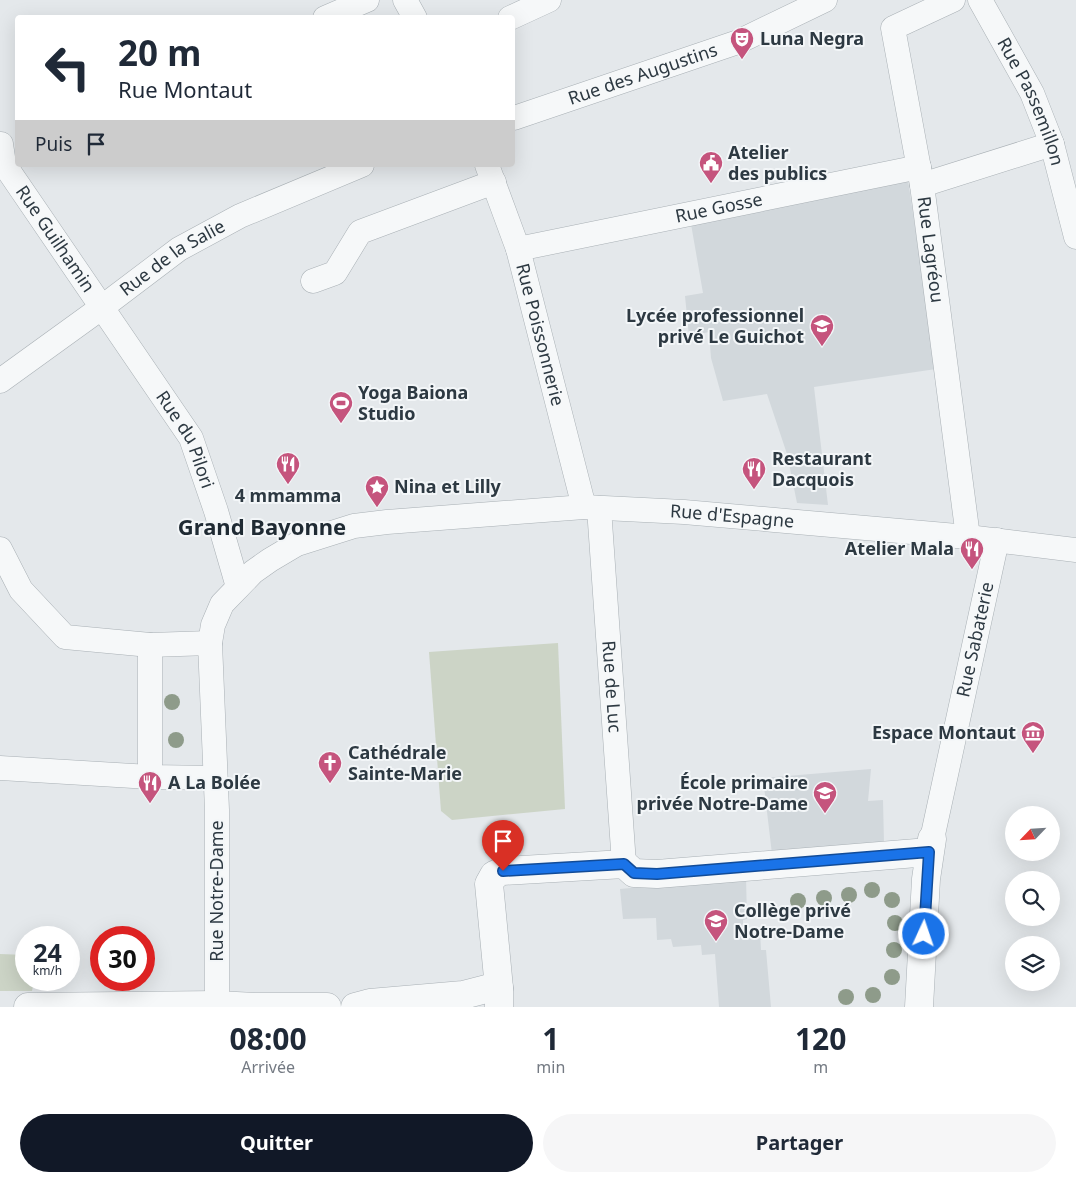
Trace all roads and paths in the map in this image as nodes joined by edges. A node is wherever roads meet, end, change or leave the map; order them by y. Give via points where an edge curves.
1 (367, 0) edge
2 (405, 0) edge
3 (549, 0) edge
4 (825, 0) edge
5 (953, 0) edge
6 (980, 0) edge
7 (331, 15) edge
8 (413, 15) edge
9 (515, 16) edge
10 (515, 118) edge
11 (6, 143) edge
12 (1052, 144) junction
13 (357, 167) edge
14 (490, 173) edge
15 (920, 176) junction
16 (1076, 237) edge
17 (518, 249) junction
18 (313, 281) dead end
19 (101, 308) junction
20 (0, 381) edge
21 (591, 508) junction
22 (968, 537) junction
23 (997, 540) junction
24 (0, 549) edge
25 (1076, 550) edge
26 (238, 587) junction
27 (210, 643) junction
28 (150, 645) junction
29 (0, 768) edge
30 (150, 777) junction
31 (215, 778) junction
32 (931, 846) junction
33 (624, 864) junction
34 (499, 997) edge
35 (217, 1005) junction
36 (28, 1007) edge
37 (327, 1007) edge
38 (355, 1007) edge
39 (919, 1007) edge

1 - 7 street
2 - 8 street
3 - 9 street
4 - 10 street, Rue des Augustins via 738,42
5 - 15 street, Rue Lagréou via 893,28
6 - 12 street, Rue Passemillon via 1032,93
11 - 19 street, Rue Guilhamin via 4,164
12 - 15 street, Rue Gosse
12 - 16 street, Rue Passemillon
13 - 19 street, Rue de la Salie via 240,216 179,249
14 - 17 street, Rue Poissonnerie
14 - 18 street via 360,232 342,277
15 - 17 street, Rue Gosse
15 - 22 street, Rue Lagréou
17 - 21 street, Rue Poissonnerie
19 - 20 street, Rue de la Salie
19 - 26 street, Rue du Pilori via 191,438
21 - 22 street, Rue d'Espagne via 684,512
21 - 26 street, Rue d'Espagne via 354,526 297,544 253,572
21 - 33 street, Rue de Luc
22 - 23 street, Rue d'Espagne
23 - 25 street, Rue d'Espagne
23 - 32 street, Rue Sabaterie
24 - 28 street via 21,590 65,636
26 - 27 street, Rue Notre-Dame via 222,604
27 - 28 street
27 - 31 street, Rue Notre-Dame
28 - 30 street
29 - 30 street
30 - 31 street
31 - 35 street, Rue Notre-Dame
32 - 33 street via 657,874 634,873
32 - 39 street, Rue Sabaterie
33 - 34 street via 503,871 494,875 490,884
34 - 38 street via 494,987 463,995
35 - 36 street
35 - 37 street

